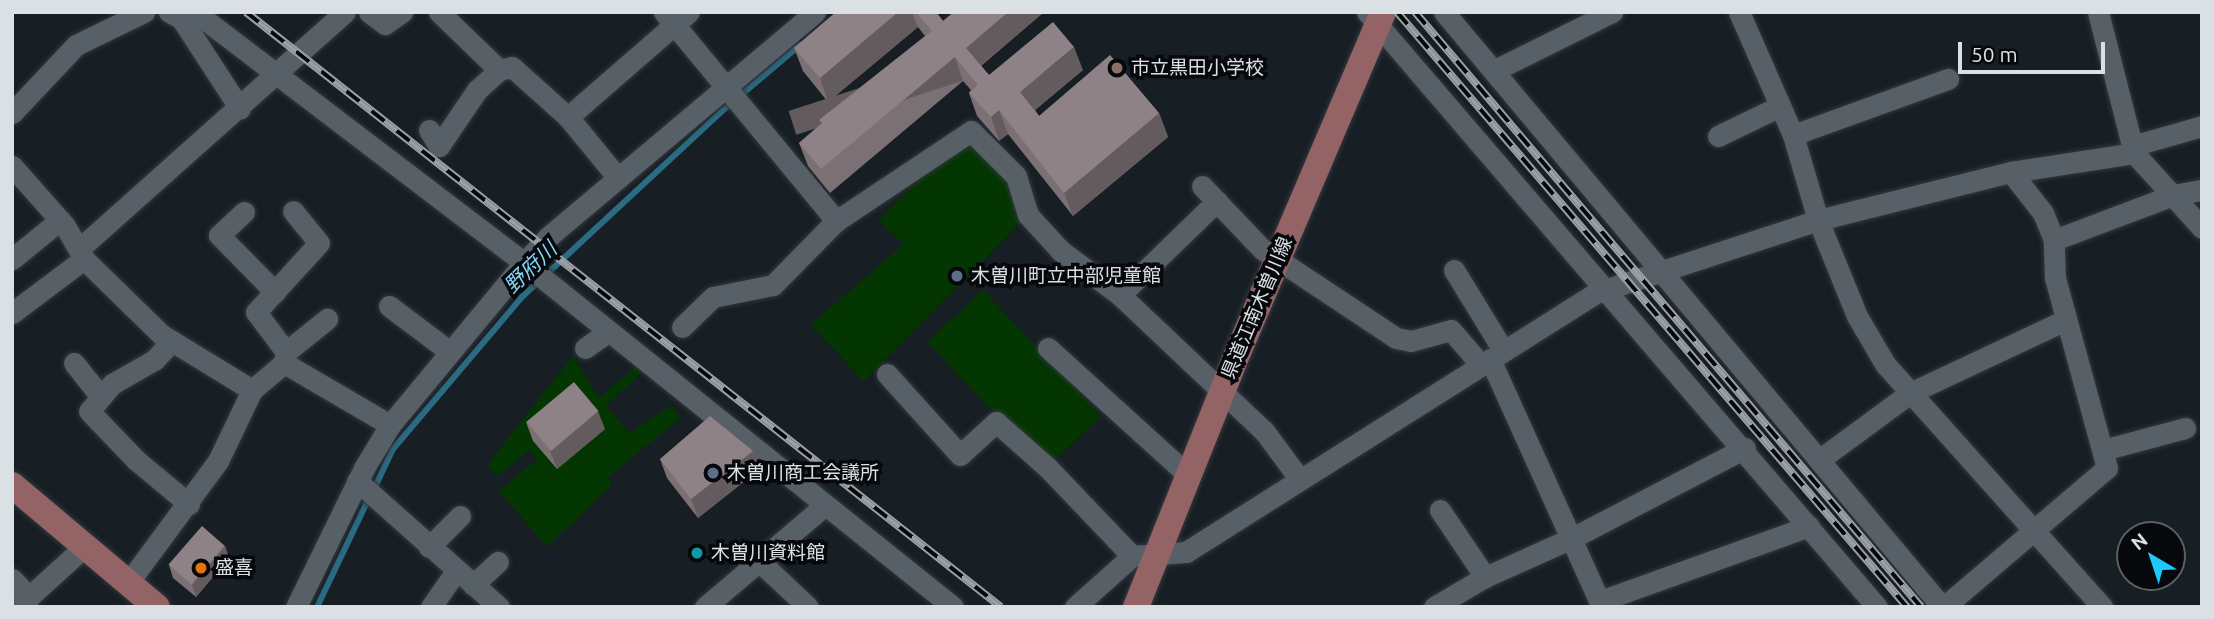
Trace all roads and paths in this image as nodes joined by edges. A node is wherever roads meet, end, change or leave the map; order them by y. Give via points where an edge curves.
1 (144, 12) edge
2 (169, 12) edge
3 (195, 12) edge
4 (345, 12) edge
5 (369, 12) edge
6 (402, 12) edge
7 (439, 12) edge
8 (815, 12) edge
9 (1444, 12) edge
10 (1612, 12) edge
11 (1739, 12) edge
12 (2098, 12) edge
13 (676, 16) edge
14 (1376, 16) edge
15 (499, 70) junction
16 (1495, 70) junction
17 (273, 71) junction
18 (1948, 79) dead end
19 (729, 90) junction
20 (1780, 106) junction
21 (240, 108) junction
22 (12, 113) edge
23 (568, 117) junction
24 (2202, 126) edge
25 (429, 130) dead end
26 (1793, 135) junction
27 (1718, 136) dead end
28 (2133, 149) junction
29 (12, 166) edge
30 (2011, 172) junction
31 (618, 177) junction
32 (2202, 190) edge
33 (2173, 195) junction
34 (293, 211) dead end
35 (244, 212) dead end
36 (60, 220) junction
37 (1818, 220) junction
38 (836, 221) junction
39 (2202, 228) edge
40 (2054, 240) junction
41 (82, 254) junction
42 (12, 259) edge
43 (1277, 260) junction
44 (526, 265) junction
45 (1663, 269) junction
46 (1454, 270) dead end
47 (1605, 291) junction
48 (275, 292) junction
49 (1120, 295) junction
50 (388, 306) dead end
51 (12, 313) edge
52 (327, 319) dead end
53 (2065, 320) junction
54 (682, 327) dead end
55 (608, 331) junction
56 (172, 341) junction
57 (585, 348) dead end
58 (1048, 348) dead end
59 (450, 352) junction
60 (285, 358) junction
61 (1491, 358) junction
62 (74, 363) dead end
63 (887, 374) dead end
64 (252, 390) junction
65 (1222, 391) junction
66 (1910, 393) junction
67 (101, 397) junction
68 (390, 425) junction
69 (2185, 428) dead end
70 (1745, 448) junction
71 (2103, 450) junction
72 (1819, 460) junction
73 (1188, 475) junction
74 (1298, 477) junction
75 (359, 483) junction
76 (12, 485) edge
77 (189, 504) junction
78 (824, 506) junction
79 (1440, 510) dead end
80 (460, 516) dead end
81 (1809, 526) junction
82 (2031, 529) junction
83 (1572, 538) junction
84 (85, 547) junction
85 (429, 547) junction
86 (1144, 554) junction
87 (759, 561) junction
88 (498, 562) dead end
89 (456, 570) junction
90 (1485, 577) junction
91 (12, 579) edge
92 (128, 583) junction
93 (473, 585) junction
94 (24, 602) edge
95 (1601, 604) edge
96 (157, 607) edge
97 (296, 607) edge
98 (431, 607) edge
99 (499, 607) edge
100 (705, 607) edge
101 (808, 607) edge
102 (953, 607) edge
103 (1075, 607) edge
104 (1136, 607) edge
105 (1434, 607) edge
106 (1877, 607) edge
107 (1943, 607) edge
108 (2102, 607) edge

1 - 22 street via 76,45
2 - 21 street via 181,18
3 - 17 street
4 - 17 street
5 - 6 street via 385,24
7 - 15 street
8 - 19 street
9 - 16 street
10 - 16 street
11 - 20 street
12 - 28 street
13 - 19 street
13 - 23 street
14 - 43 main road, 県道江南木曽川線
14 - 47 street
15 - 23 street via 512,67
15 - 25 street via 477,90 439,146
16 - 45 street
17 - 21 street
17 - 44 street
18 - 26 street
19 - 31 street
19 - 38 street
20 - 26 street
20 - 27 street
21 - 41 street via 206,134
23 - 31 street
24 - 28 street
26 - 37 street
28 - 30 street
28 - 33 street
29 - 36 street
30 - 37 street
30 - 40 street via 2043,213
31 - 44 street
32 - 33 street
33 - 39 street
33 - 40 street
34 - 48 street via 319,243
35 - 48 street via 219,235
36 - 41 street
36 - 42 street
37 - 45 street
37 - 66 street via 1857,316 1885,364
38 - 49 street via 971,131 1016,176 1028,215 1061,251
38 - 54 street via 773,285 713,297
40 - 53 street via 2055,278
41 - 51 street
41 - 56 street
43 - 49 street via 1210,194
43 - 61 street via 1396,338 1411,341 1451,330
43 - 65 main road, 県道江南木曽川線
44 - 55 street
44 - 59 street
45 - 47 street
45 - 72 street
46 - 61 street
47 - 61 street
47 - 70 street
48 - 60 street via 256,312
49 - 65 street
50 - 59 street
52 - 60 street
53 - 66 street
53 - 71 street
55 - 57 street
55 - 78 street
56 - 64 street
56 - 67 street
58 - 73 street
59 - 68 street
60 - 64 street
60 - 68 street
61 - 74 street
61 - 83 street
62 - 67 street
63 - 86 street via 960,455 996,422
64 - 77 street via 218,461
65 - 73 main road, 県道江南木曽川線
65 - 74 street via 1264,431
66 - 72 street
66 - 82 street
67 - 77 street via 89,411 136,460
68 - 75 street
69 - 71 street
70 - 81 street
70 - 83 street
71 - 82 street via 2107,468
72 - 107 street
73 - 86 main road, 県道江南木曽川線
74 - 86 street via 1186,552
75 - 85 street
75 - 97 street
76 - 84 main road
77 - 92 street
78 - 87 street
78 - 102 street
79 - 90 street
80 - 85 street
81 - 95 street
81 - 106 street
82 - 107 street
82 - 108 street
83 - 90 street
83 - 95 street
84 - 92 main road
84 - 94 street
85 - 89 street
86 - 103 street
86 - 104 main road, 県道江南木曽川線
87 - 100 street
87 - 101 street
88 - 93 street
89 - 93 street
89 - 98 street
90 - 105 street
91 - 94 street
92 - 96 main road
93 - 99 street

